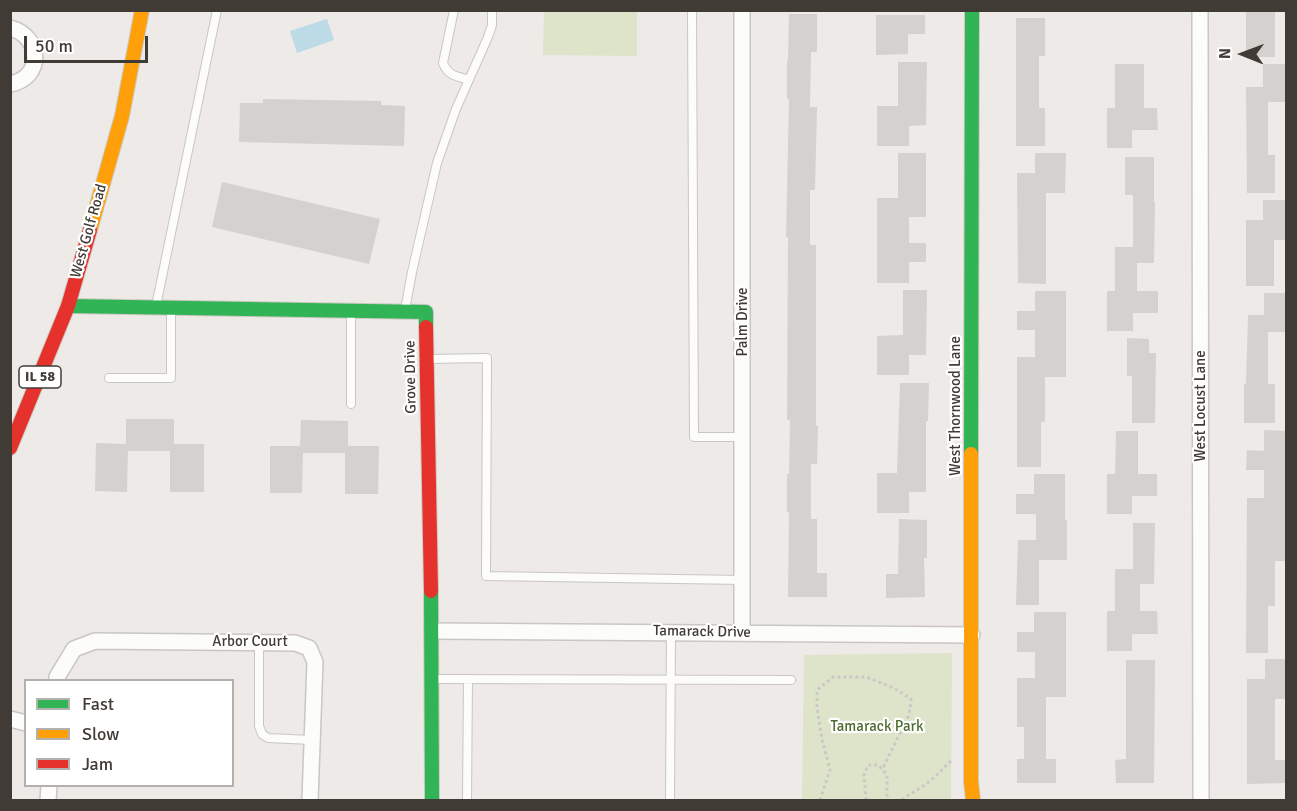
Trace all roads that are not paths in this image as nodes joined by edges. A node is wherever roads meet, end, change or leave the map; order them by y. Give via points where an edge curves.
1 (142, 10) edge
2 (217, 10) edge
3 (454, 10) edge
4 (492, 10) edge
5 (692, 10) edge
6 (742, 10) edge
7 (972, 10) edge
8 (1200, 10) edge
9 (10, 28) edge
10 (469, 80) junction
11 (10, 84) edge
12 (68, 306) junction
13 (155, 307) junction
14 (171, 308) junction
15 (351, 311) junction
16 (405, 312) junction
17 (428, 359) junction
18 (109, 378) dead end
19 (351, 404) dead end
20 (742, 437) junction
21 (11, 445) edge
22 (742, 580) junction
23 (432, 631) junction
24 (671, 632) junction
25 (742, 633) junction
26 (972, 635) junction
27 (259, 643) junction
28 (57, 679) edge
29 (432, 679) junction
30 (468, 679) junction
31 (671, 680) junction
32 (791, 680) dead end
33 (312, 740) junction
34 (310, 801) edge
35 (432, 801) edge
36 (467, 801) edge
37 (670, 801) edge
38 (973, 801) edge
39 (1201, 801) edge

1 - 12 street, West Golf Road / IL 58 via 122,116
2 - 13 lane
3 - 10 lane via 443,63 450,74
4 - 10 lane via 492,25
5 - 20 lane via 694,437
6 - 20 street, Palm Drive
7 - 26 street, West Thornwood Lane
8 - 39 street, West Locust Lane
9 - 11 street via 28,38 35,55 24,79
10 - 16 lane via 437,163
12 - 13 street, Grove Drive
12 - 21 street, West Golf Road / IL 58
13 - 14 street, Grove Drive
14 - 15 street, Grove Drive
14 - 18 lane via 171,378
15 - 16 street, Grove Drive
15 - 19 lane
16 - 17 street, Grove Drive via 426,312
17 - 22 lane via 486,358 486,576
17 - 23 street, Grove Drive
20 - 22 street, Palm Drive
22 - 25 street, Palm Drive
23 - 24 street, Tamarack Drive
23 - 29 street, Grove Drive
24 - 25 street, Tamarack Drive
24 - 31 lane
25 - 26 street, Tamarack Drive
26 - 38 street, West Thornwood Lane
27 - 28 street, Arbor Court via 95,641 74,649
27 - 33 lane via 262,734 268,738
27 - 33 street, Arbor Court via 295,643 309,648 315,662
29 - 30 lane
29 - 35 street, Grove Drive
30 - 31 lane
30 - 36 lane
31 - 32 lane
31 - 37 lane
33 - 34 street, Arbor Court

